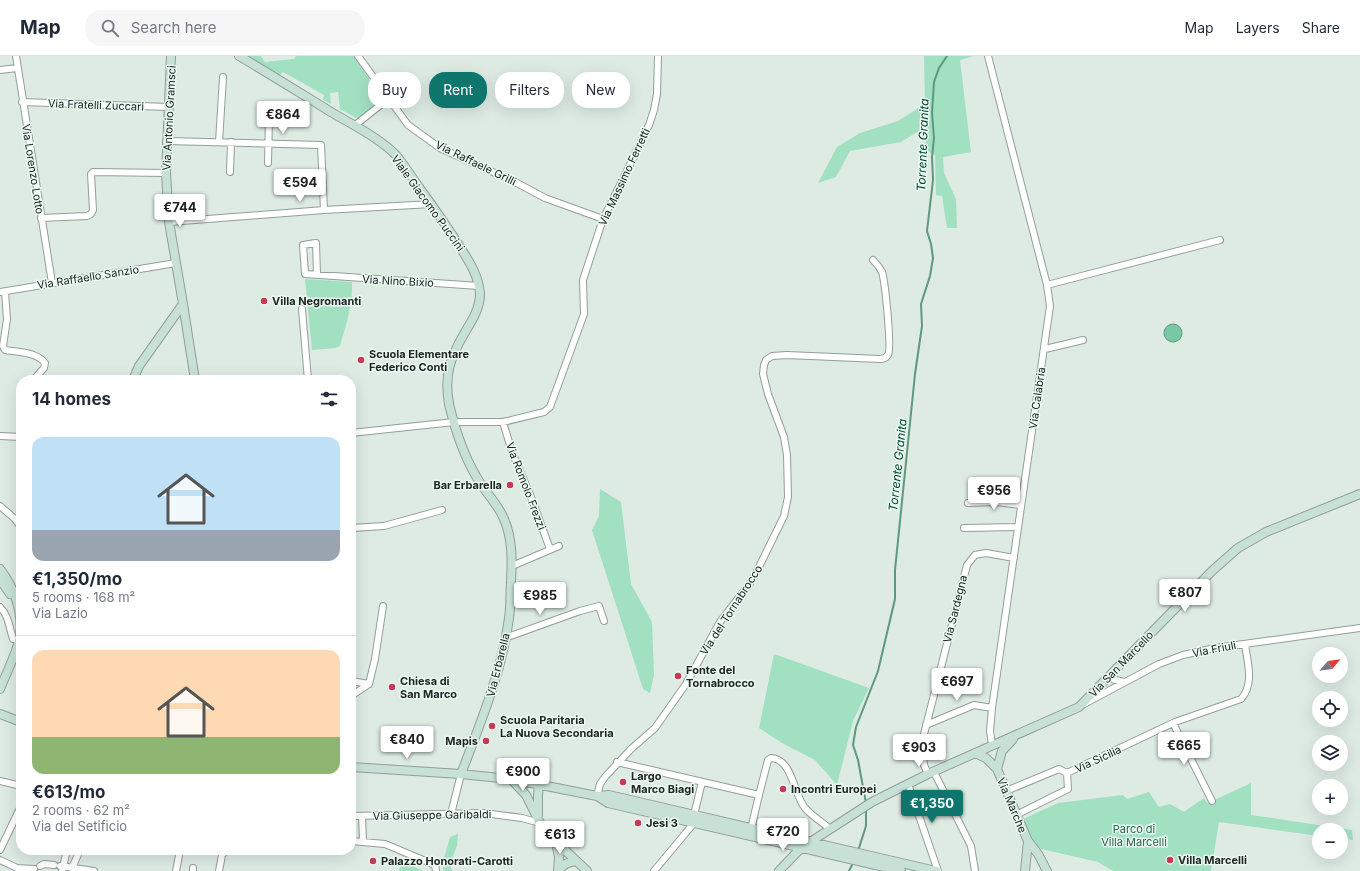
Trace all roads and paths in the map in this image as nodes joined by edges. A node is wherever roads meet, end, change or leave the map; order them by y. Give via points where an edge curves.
1 (16, 56) edge
2 (172, 56) edge
3 (239, 56) edge
4 (358, 56) edge
5 (658, 56) edge
6 (988, 56) edge
7 (17, 68) junction
8 (0, 70) edge
9 (369, 72) edge
10 (223, 77) dead end
11 (22, 102) junction
12 (169, 107) junction
13 (377, 108) edge
14 (395, 108) edge
15 (269, 116) dead end
16 (354, 126) junction
17 (166, 141) junction
18 (219, 142) junction
19 (231, 142) junction
20 (268, 143) junction
21 (268, 163) dead end
22 (230, 172) dead end
23 (166, 173) junction
24 (432, 204) junction
25 (324, 210) junction
26 (41, 218) junction
27 (603, 219) junction
28 (169, 222) junction
29 (1220, 240) dead end
30 (874, 260) dead end
31 (176, 263) junction
32 (317, 275) junction
33 (52, 283) junction
34 (479, 286) junction
35 (1047, 286) junction
36 (3, 292) edge
37 (183, 304) junction
38 (302, 309) dead end
39 (1083, 340) dead end
40 (1045, 349) junction
41 (38, 375) edge
42 (136, 375) edge
43 (194, 375) edge
44 (308, 375) edge
45 (454, 422) junction
46 (503, 422) junction
47 (356, 432) edge
48 (0, 436) edge
49 (16, 437) edge
50 (1360, 494) edge
51 (968, 503) dead end
52 (1021, 505) junction
53 (0, 506) edge
54 (442, 510) dead end
55 (16, 521) edge
56 (1018, 527) junction
57 (356, 528) edge
58 (964, 528) dead end
59 (559, 546) dead end
60 (550, 549) junction
61 (1014, 558) junction
62 (512, 566) junction
63 (0, 569) edge
64 (0, 579) edge
65 (16, 600) edge
66 (16, 605) edge
67 (382, 606) dead end
68 (0, 607) edge
69 (604, 621) dead end
70 (1360, 628) edge
71 (16, 636) edge
72 (505, 638) junction
73 (1245, 644) junction
74 (16, 645) edge
75 (1107, 678) junction
76 (356, 682) edge
77 (1124, 682) junction
78 (369, 684) junction
79 (0, 688) edge
80 (356, 693) edge
81 (1080, 707) junction
82 (992, 708) junction
83 (0, 714) edge
84 (16, 720) edge
85 (1173, 723) junction
86 (926, 725) junction
87 (1016, 735) junction
88 (992, 745) junction
89 (976, 753) junction
90 (999, 758) junction
91 (617, 762) junction
92 (356, 767) edge
93 (997, 769) junction
94 (931, 773) junction
95 (1067, 773) junction
96 (461, 774) junction
97 (511, 779) junction
98 (0, 781) edge
99 (702, 782) junction
100 (539, 784) junction
101 (908, 784) junction
102 (16, 785) edge
103 (1006, 791) junction
104 (759, 795) junction
105 (597, 796) junction
106 (1212, 800) dead end
107 (534, 810) junction
108 (451, 814) junction
109 (1016, 815) junction
110 (16, 816) edge
111 (356, 816) edge
112 (362, 816) junction
113 (694, 819) junction
114 (528, 820) junction
115 (540, 823) junction
116 (751, 828) junction
117 (830, 829) junction
118 (356, 841) edge
119 (363, 841) junction
120 (1028, 841) junction
121 (556, 842) junction
122 (811, 842) junction
123 (801, 848) junction
124 (0, 850) edge
125 (842, 853) junction
126 (65, 855) edge
127 (78, 855) edge
128 (179, 855) edge
129 (222, 855) edge
130 (0, 860) edge
131 (576, 861) junction
132 (880, 862) junction
133 (60, 867) edge
134 (74, 868) junction
135 (219, 868) edge
136 (94, 871) edge
137 (176, 871) edge
138 (436, 871) edge
139 (558, 871) edge
140 (587, 871) edge
141 (654, 871) edge
142 (779, 871) edge
143 (901, 871) edge
144 (937, 871) edge
145 (975, 871) edge
146 (1025, 871) edge
147 (1047, 871) edge

1 - 7 street, Via Lorenzo Lotto
2 - 12 main road, Via Antonio Gramsci
3 - 16 main road, Viale Giacomo Puccini
4 - 9 street, Via Raffaele Grilli
5 - 27 street, Via Massimo Ferretti via 654,110
6 - 35 street, Via Calabria
7 - 8 street
7 - 11 street, Via Lorenzo Lotto
10 - 18 street
11 - 12 street, Via Fratelli Zuccari
11 - 26 street, Via Lorenzo Lotto
12 - 17 main road, Via Antonio Gramsci
13 - 16 street
14 - 27 street, Via Raffaele Grilli via 408,125 440,148 545,198
15 - 20 street
16 - 24 main road, Viale Giacomo Puccini via 396,156
17 - 18 street
17 - 23 main road, Via Antonio Gramsci
18 - 19 street
19 - 20 street
19 - 22 street
20 - 21 street
20 - 25 street via 321,145
23 - 26 street via 93,172 91,214
23 - 28 main road, Via Antonio Gramsci
24 - 25 street
24 - 34 main road, Viale Giacomo Puccini via 475,272
25 - 28 street
26 - 33 street, Via Lorenzo Lotto
27 - 46 street, Via Massimo Ferretti via 583,280 584,314 550,407 544,412
28 - 31 main road, Via Antonio Gramsci
29 - 35 street
30 - 91 street, Via del Tornabrocco via 883,274 889,334 888,355 885,358 871,359 787,355 772,356 766,360 764,374 768,394 784,437 787,455 788,497 784,516 750,583 720,622 688,681 655,728
31 - 33 street, Via Raffaello Sanzio
31 - 37 main road, Via Antonio Gramsci
32 - 32 street via 305,274 303,245 316,243
32 - 34 street, Via Nino Bixio
33 - 36 street, Via Raffaello Sanzio
34 - 45 main road, Viale Giacomo Puccini via 478,308 454,351 448,369 449,402
35 - 40 street, Via Calabria via 1050,306
36 - 41 street via 7,319 3,346 5,350 32,355 43,360 44,368
37 - 42 main road
37 - 43 main road, Via Antonio Gramsci
38 - 44 street
39 - 40 street
40 - 52 street, Via Calabria
45 - 46 street, Via Massimo Ferretti
45 - 47 street, Via Massimo Ferretti
45 - 62 main road, Via Erbarella via 475,475 504,517 512,549
46 - 60 street, Via Romolo Frezzi
48 - 49 street
50 - 75 main road, Via San Marcello via 1266,532 1238,548
51 - 52 street via 996,502
52 - 56 street, Via Calabria
53 - 55 street
54 - 57 street via 384,526
56 - 58 street
56 - 61 street, Via Calabria
59 - 60 street
60 - 62 street
61 - 82 street, Via Calabria
61 - 86 street, Via Sardegna via 986,553 975,555 967,565
62 - 72 main road, Via Erbarella
63 - 65 main road via 9,581
64 - 66 main road
67 - 78 street
68 - 71 street
69 - 72 street via 599,606
70 - 73 street, Via Friuli
72 - 96 main road, Via Erbarella via 487,707
73 - 77 street, Via Friuli via 1183,655
73 - 85 street, Via Sicilia via 1249,682 1246,694
74 - 79 main road
75 - 77 street
75 - 81 main road, Via San Marcello
76 - 78 street
77 - 81 street, Via Friuli
78 - 80 street
81 - 87 main road, Via San Marcello
82 - 86 street via 974,705
82 - 88 street, Via Calabria
83 - 84 main road
85 - 95 street, Via Sicilia
85 - 106 street
86 - 94 street, Via Sardegna via 922,742 924,764
87 - 88 main road, Via San Marcello
87 - 90 main road via 1006,745
88 - 89 main road, Via San Marcello
88 - 90 main road
89 - 93 main road via 986,758
89 - 94 main road, Via San Marcello
90 - 93 main road
91 - 99 street
91 - 105 street, Via del Tornabrocco via 601,781
92 - 96 main road
93 - 103 main road, Via Marche
94 - 101 main road, Via San Marcello
94 - 145 street, Via Sardegna via 971,846
95 - 103 street via 1059,769
95 - 109 street, Via Sicilia via 1068,788
96 - 97 main road
96 - 108 street
97 - 100 main road
97 - 107 main road via 524,792
98 - 102 street
99 - 104 street
99 - 113 street
100 - 105 main road
100 - 115 main road
101 - 117 main road, Via San Marcello via 872,802
101 - 144 street
103 - 109 main road, Via Marche
104 - 116 street
104 - 117 street via 768,760 778,759 789,771 805,808
105 - 113 main road via 608,802
107 - 114 street
107 - 115 main road
108 - 112 street, Via Giuseppe Garibaldi
108 - 114 street, Via Giuseppe Garibaldi via 484,814
109 - 120 main road, Via Marche
110 - 124 street
111 - 112 street, Via Giuseppe Garibaldi
112 - 119 street
113 - 116 main road
113 - 123 main road
113 - 141 street
114 - 115 street, Via Giuseppe Garibaldi
115 - 121 main road
116 - 122 main road
117 - 122 main road, Via San Marcello
118 - 119 street
119 - 138 street via 385,844 435,865
120 - 146 main road, Via Marche
120 - 147 main road, Via Marche
121 - 131 main road
121 - 139 main road
122 - 123 main road, Via San Marcello
122 - 125 main road
123 - 125 main road
123 - 142 main road, Via San Marcello
125 - 132 main road
126 - 133 street
127 - 134 street
128 - 137 street
129 - 135 street
130 - 133 street via 17,868 44,864
131 - 139 main road via 565,864
131 - 140 main road
132 - 143 main road
132 - 144 main road
133 - 134 street
134 - 136 street

